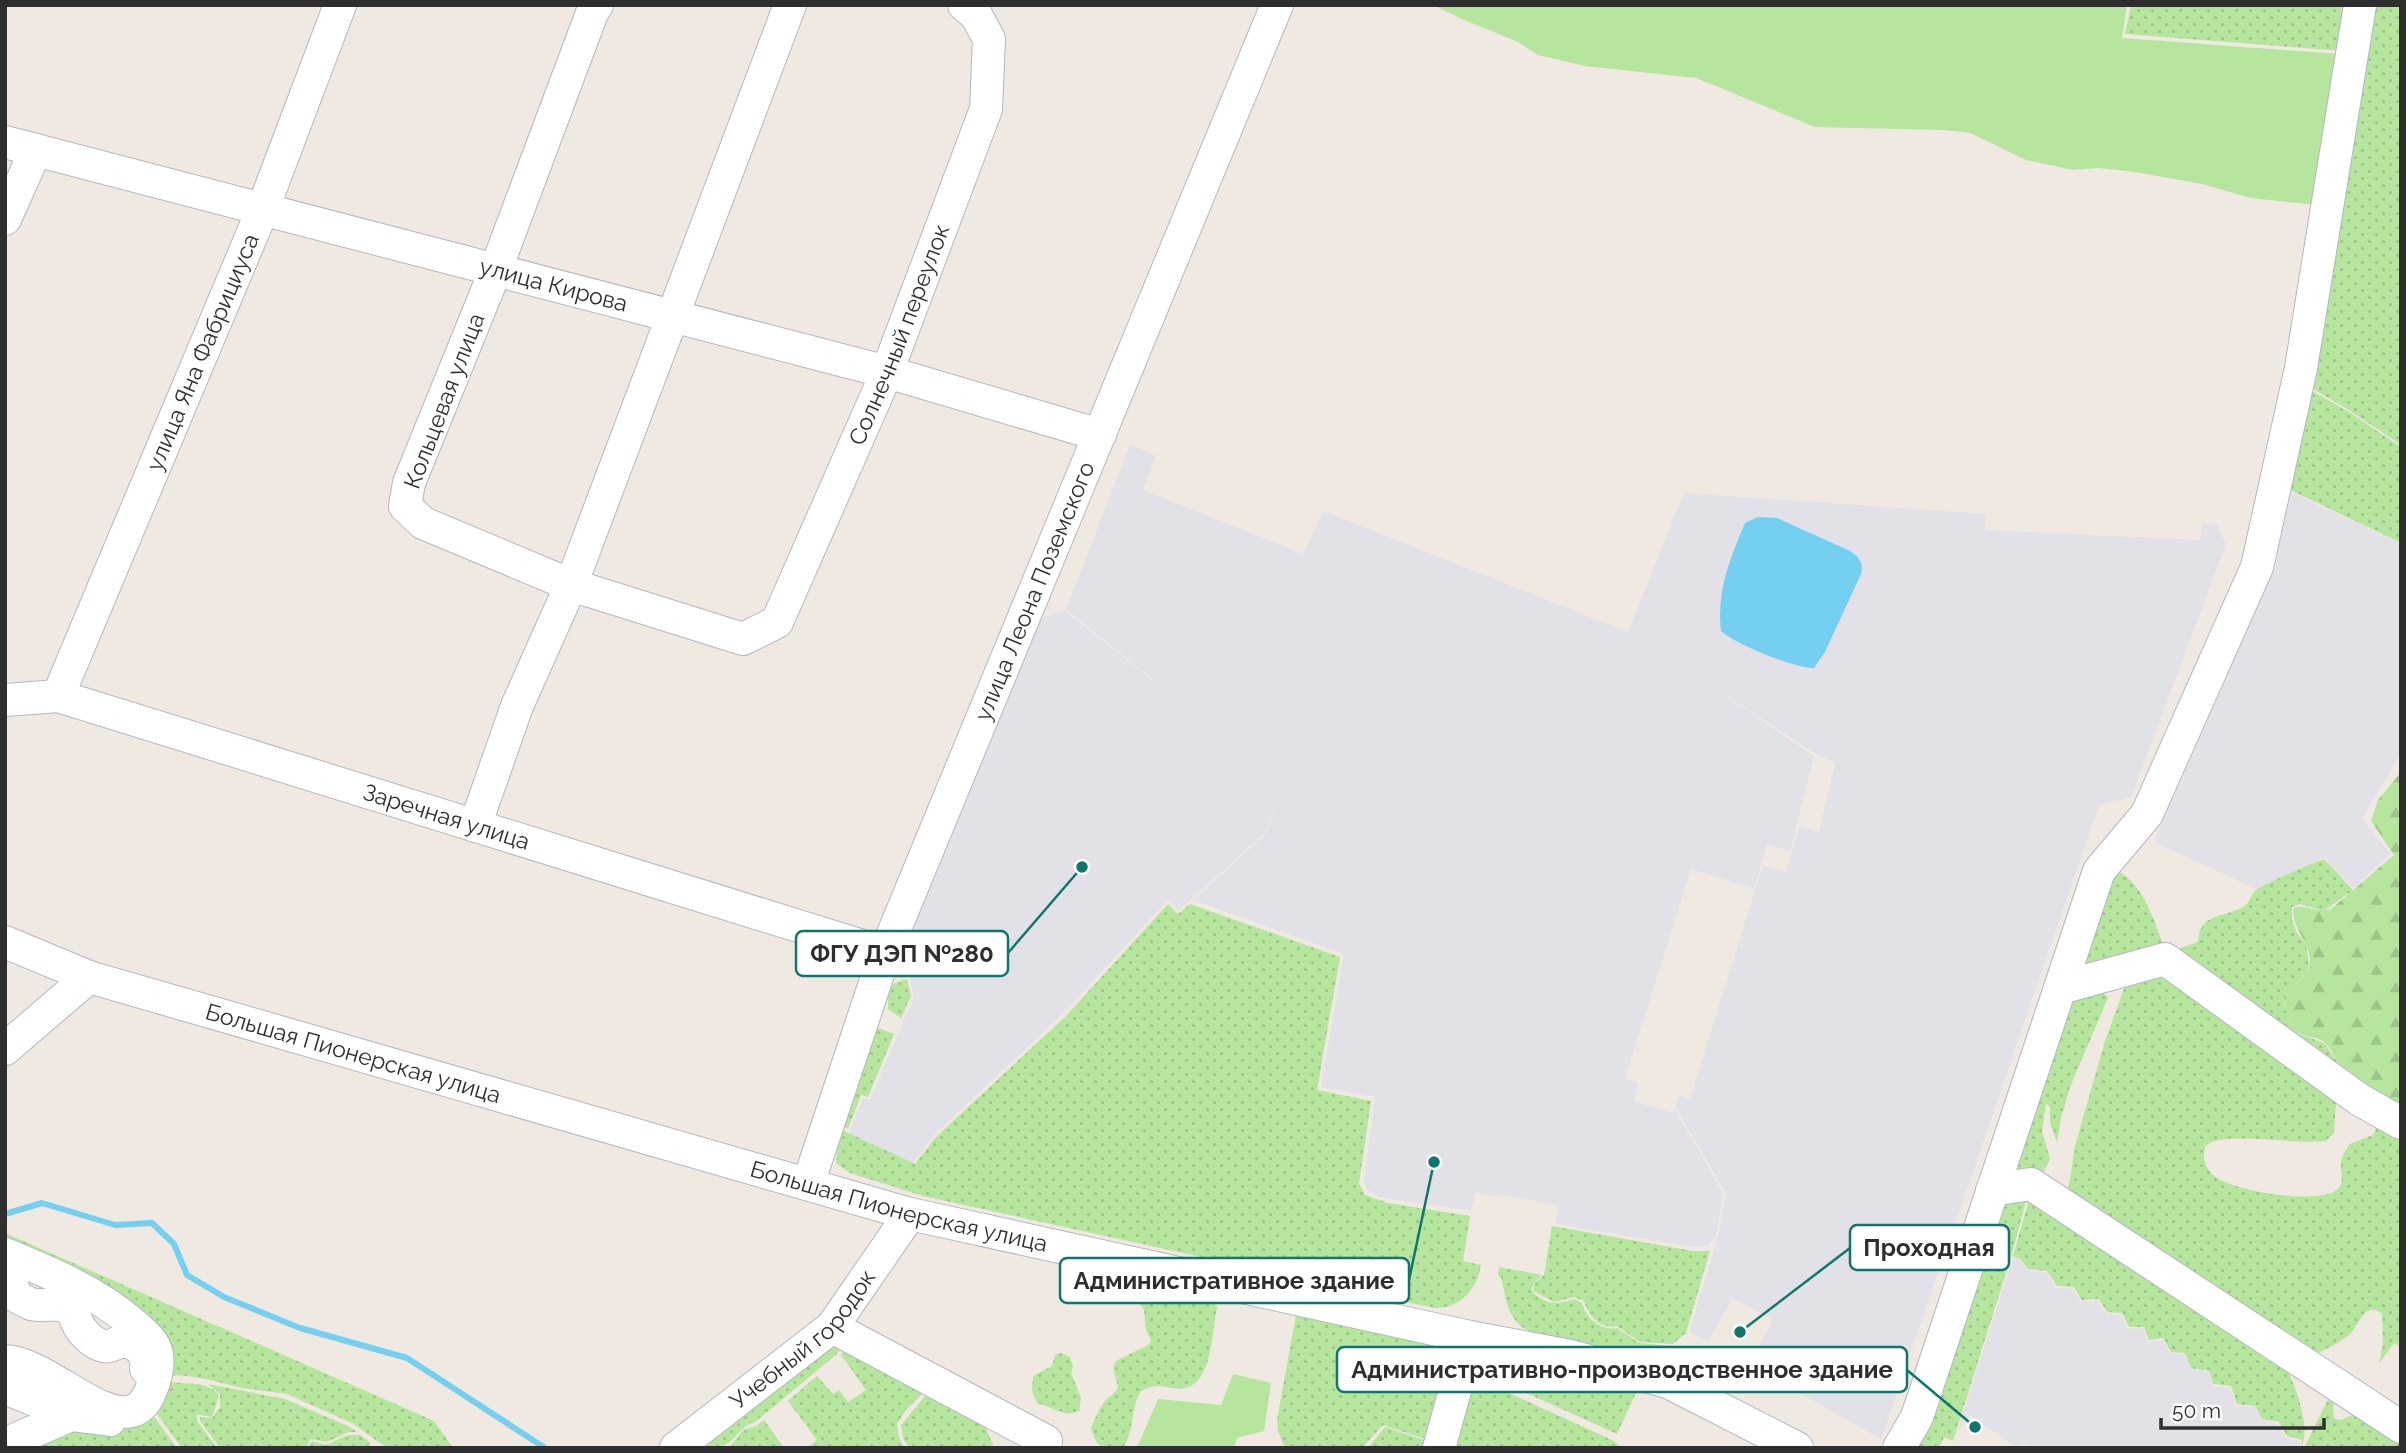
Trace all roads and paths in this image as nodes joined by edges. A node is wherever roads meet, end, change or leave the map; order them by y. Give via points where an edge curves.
1 (340, 5) edge
2 (597, 5) edge
3 (790, 5) edge
4 (964, 5) edge
5 (1277, 5) edge
6 (2360, 5) edge
7 (5, 142) edge
8 (36, 150) junction
9 (262, 211) junction
10 (5, 219) edge
11 (496, 269) junction
12 (674, 316) junction
13 (887, 372) junction
14 (1100, 435) junction
15 (571, 584) junction
16 (777, 622) joint
17 (58, 696) junction
18 (5, 700) edge
19 (475, 826) junction
20 (5, 942) edge
21 (885, 953) junction
22 (89, 977) junction
23 (2060, 988) junction
24 (5, 1049) edge
25 (2401, 1123) edge
26 (808, 1185) junction
27 (1992, 1190) junction
28 (910, 1214) junction
29 (5, 1254) edge
30 (5, 1276) edge
31 (832, 1327) junction
32 (1469, 1337) junction
33 (5, 1361) edge
34 (5, 1388) edge
35 (126, 1411) junction
36 (71, 1415) junction
37 (2401, 1427) edge
38 (5, 1444) edge
39 (676, 1448) edge
40 (1042, 1448) edge
41 (1438, 1448) edge
42 (1797, 1448) edge
43 (1899, 1448) edge

1 - 9 street, улица Яна Фабрициуса
2 - 11 street, Кольцевая улица
3 - 12 street
4 - 13 street, Солнечный переулок via 976,15 989,39 986,109
5 - 14 street, улица Леона Поземского
6 - 23 street via 2301,368 2257,567 2147,814 2099,871
7 - 8 street, улица Кирова
8 - 9 street, улица Кирова
8 - 10 street
9 - 11 street, улица Кирова
9 - 17 street, улица Яна Фабрициуса
11 - 12 street, улица Кирова
11 - 15 street, Кольцевая улица via 409,483 405,506 423,523
12 - 13 street, улица Кирова
12 - 15 street
13 - 14 street, улица Кирова
13 - 16 street, Солнечный переулок
14 - 21 street, улица Леона Поземского
15 - 16 street, Кольцевая улица via 743,639
15 - 19 street via 517,706
17 - 18 street, Заречная улица
17 - 19 street, Заречная улица
19 - 21 street, Заречная улица
20 - 22 street, Большая Пионерская улица
21 - 26 street, улица Леона Поземского
22 - 24 street
22 - 26 street, Большая Пионерская улица
23 - 25 street via 2165,959 2360,1100
23 - 27 street
26 - 28 street, Большая Пионерская улица
27 - 37 street via 2031,1184
27 - 43 street via 1917,1417
28 - 31 street, Учебный городок
28 - 32 street, Большая Пионерская улица
29 - 35 street via 110,1304 145,1334 158,1360 153,1385 144,1405
30 - 35 street via 16,1296 30,1304 49,1303 72,1312 86,1335 99,1345 110,1347 120,1342 142,1350 145,1376
31 - 39 street, Учебный городок
31 - 40 street via 1046,1441
32 - 41 street
32 - 42 street, Большая Пионерская улица via 1570,1356 1668,1382
33 - 35 street via 44,1375 109,1410
34 - 36 street
35 - 36 street via 113,1420
36 - 38 street

